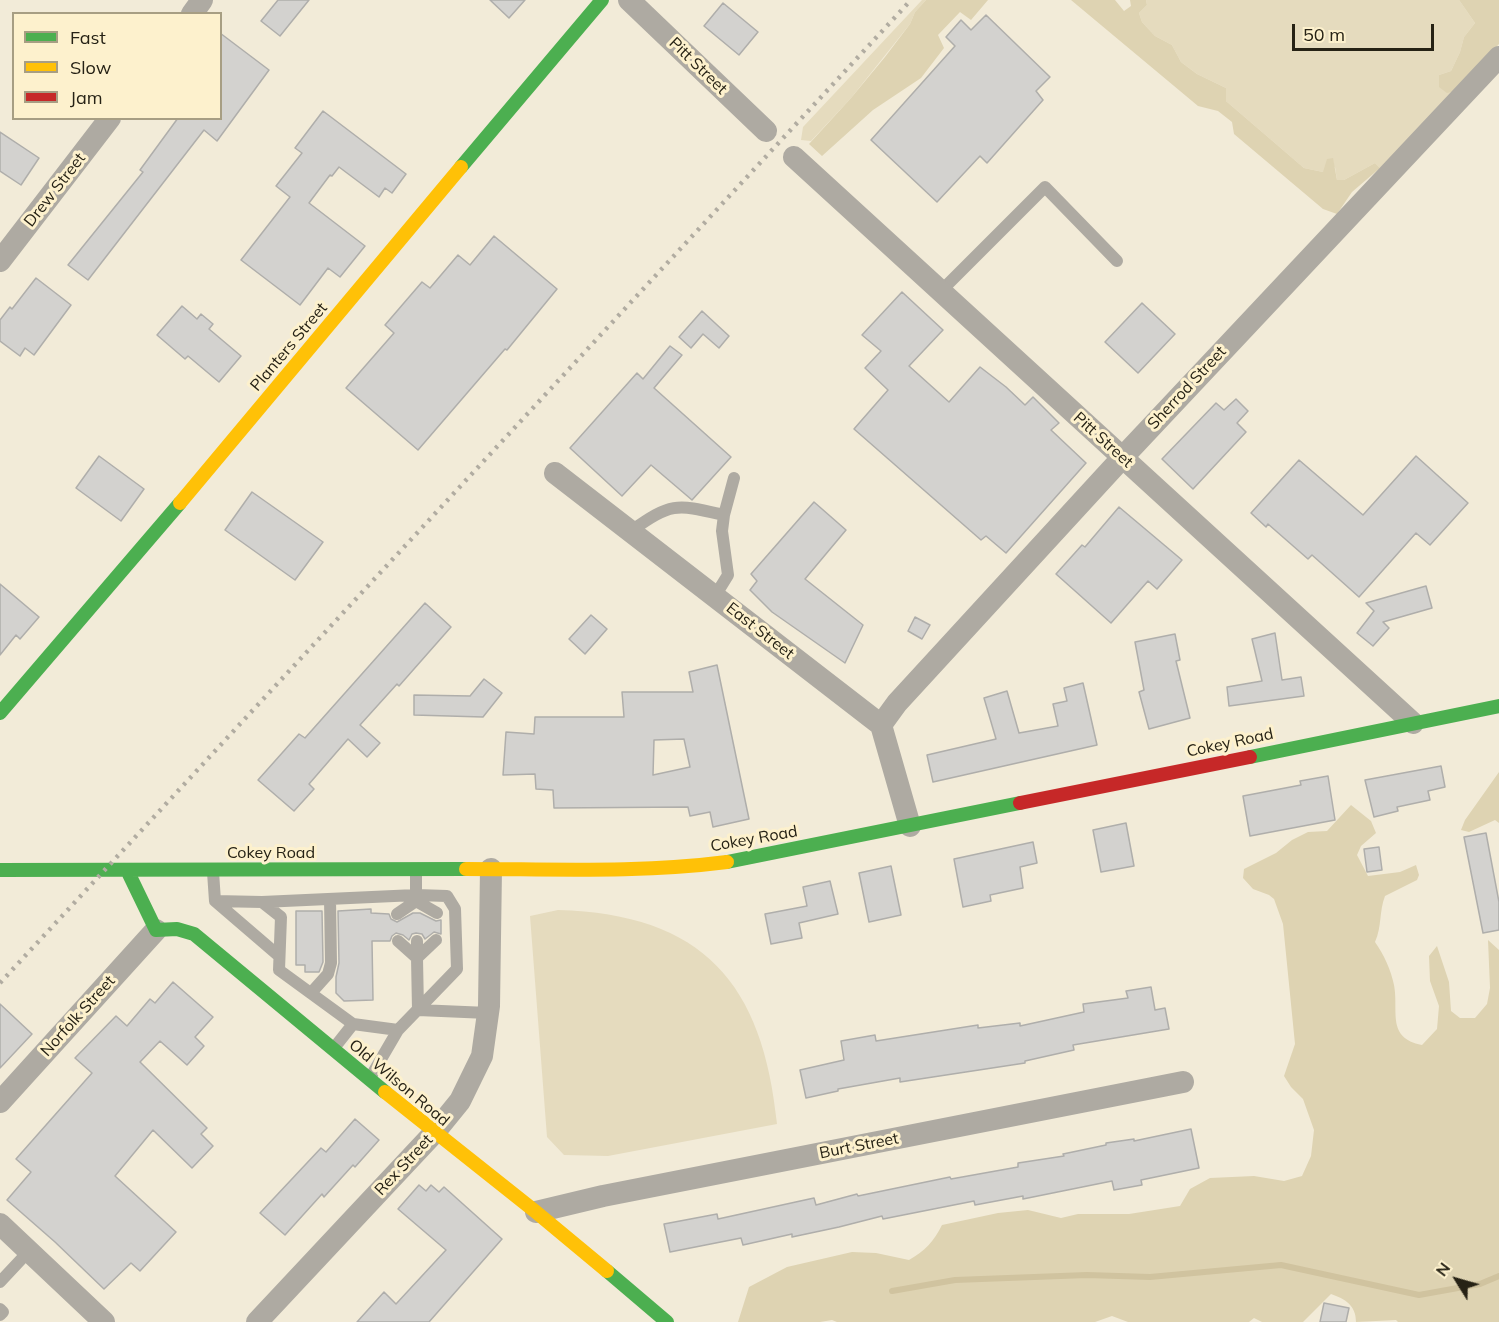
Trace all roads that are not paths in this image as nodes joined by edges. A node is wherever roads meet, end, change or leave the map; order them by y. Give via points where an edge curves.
1 (602, 0) edge
2 (629, 0) edge
3 (1499, 57) edge
4 (108, 120) edge
5 (766, 131) dead end
6 (794, 157) dead end
7 (0, 261) edge
8 (1117, 261) dead end
9 (940, 292) junction
10 (1122, 458) junction
11 (555, 473) dead end
12 (734, 478) dead end
13 (724, 515) junction
14 (631, 531) junction
15 (715, 596) junction
16 (1499, 706) edge
17 (0, 713) edge
18 (1413, 723) junction
19 (881, 724) junction
20 (910, 826) junction
21 (416, 869) junction
22 (491, 869) junction
23 (0, 870) edge
24 (127, 870) junction
25 (213, 870) junction
26 (330, 898) junction
27 (215, 901) junction
28 (262, 902) junction
29 (416, 903) junction
30 (436, 913) dead end
31 (398, 914) dead end
32 (156, 930) junction
33 (436, 940) dead end
34 (398, 941) dead end
35 (417, 941) dead end
36 (279, 956) junction
37 (417, 958) junction
38 (311, 993) junction
39 (418, 1010) junction
40 (488, 1013) junction
41 (353, 1024) junction
42 (398, 1030) junction
43 (333, 1049) junction
44 (369, 1079) junction
45 (1183, 1082) dead end
46 (0, 1102) edge
47 (434, 1133) junction
48 (536, 1212) junction
49 (0, 1224) edge
50 (29, 1251) junction
51 (0, 1282) edge
52 (0, 1309) edge
53 (0, 1315) edge
54 (104, 1322) edge
55 (257, 1322) edge
56 (667, 1322) edge

1 - 17 street, Planters Street
2 - 5 street, Pitt Street
3 - 10 street, Sherrod Street
4 - 7 street, Drew Street
6 - 9 street, Pitt Street
8 - 9 lane via 1045,187
9 - 10 street, Pitt Street
10 - 18 street, Pitt Street
10 - 19 street, Sherrod Street
11 - 14 street, East Street
12 - 13 lane
13 - 14 lane via 690,507 669,508
13 - 15 lane via 722,531 728,575
14 - 15 street, East Street
15 - 19 street, East Street
16 - 18 street, Cokey Road
18 - 20 street, Cokey Road
19 - 20 street
20 - 22 street, Cokey Road via 703,865 603,870
21 - 22 street, Cokey Road
21 - 25 street, Cokey Road
21 - 29 lane
22 - 40 street, Rex Street
23 - 24 street, Cokey Road
24 - 25 street, Cokey Road
24 - 32 street
25 - 27 lane
26 - 28 lane
26 - 29 lane
26 - 38 lane via 331,963 328,974
27 - 28 lane
27 - 36 lane
28 - 36 lane via 281,917
29 - 30 lane
29 - 31 lane
29 - 39 lane via 447,896 455,909 457,969
32 - 43 street, Old Wilson Road via 177,929 194,934
32 - 46 street, Norfolk Street
33 - 37 lane
34 - 37 lane
35 - 37 lane
36 - 38 lane via 279,970
37 - 39 lane
38 - 41 lane
39 - 40 lane
39 - 42 lane
40 - 47 street, Rex Street via 482,1056 475,1072 460,1101
41 - 42 lane
41 - 43 lane
42 - 44 lane
43 - 44 street, Old Wilson Road
44 - 47 street, Old Wilson Road
45 - 48 street, Burt Street
47 - 48 street, Old Wilson Road
47 - 55 street, Rex Street
48 - 56 street, Old Wilson Road
49 - 50 street
50 - 51 lane
50 - 54 street
52 - 53 lane

